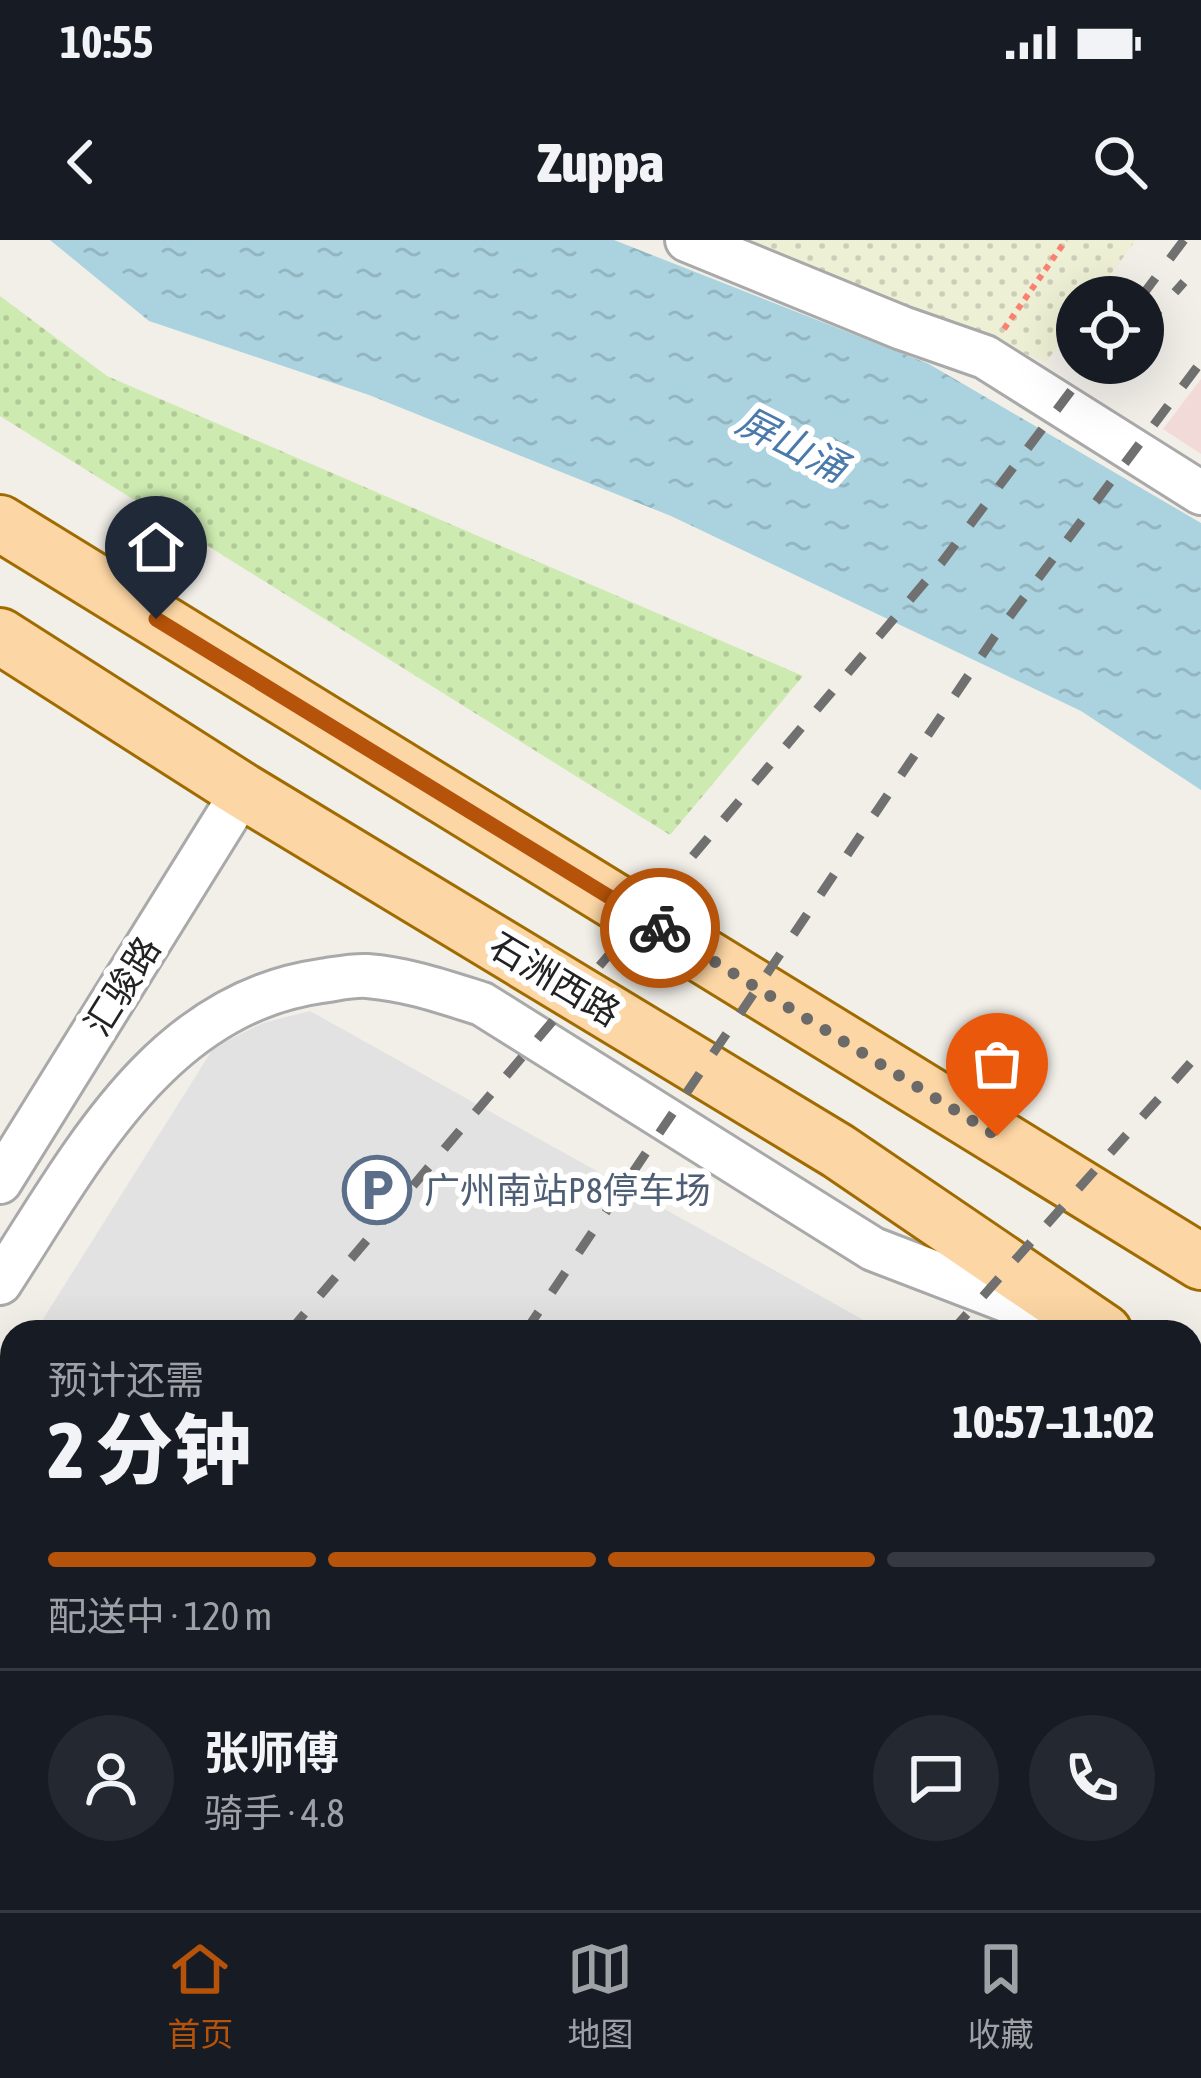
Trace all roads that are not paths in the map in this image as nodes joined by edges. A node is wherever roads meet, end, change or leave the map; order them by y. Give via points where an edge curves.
1 (687, 240) edge
2 (1201, 493) edge
3 (0, 523) edge
4 (0, 636) edge
5 (243, 790) junction
6 (0, 1182) edge
7 (1201, 1262) edge
8 (0, 1282) edge
9 (1052, 1320) edge
10 (1086, 1320) edge

1 - 2 street via 985,357
3 - 7 main road
4 - 5 main road, 石洲西路
5 - 6 street, 汇骏路
5 - 10 main road, 石洲西路 via 838,1151
8 - 9 street via 117,1107 165,1054 240,1005 290,986 362,975 482,1004 873,1249

